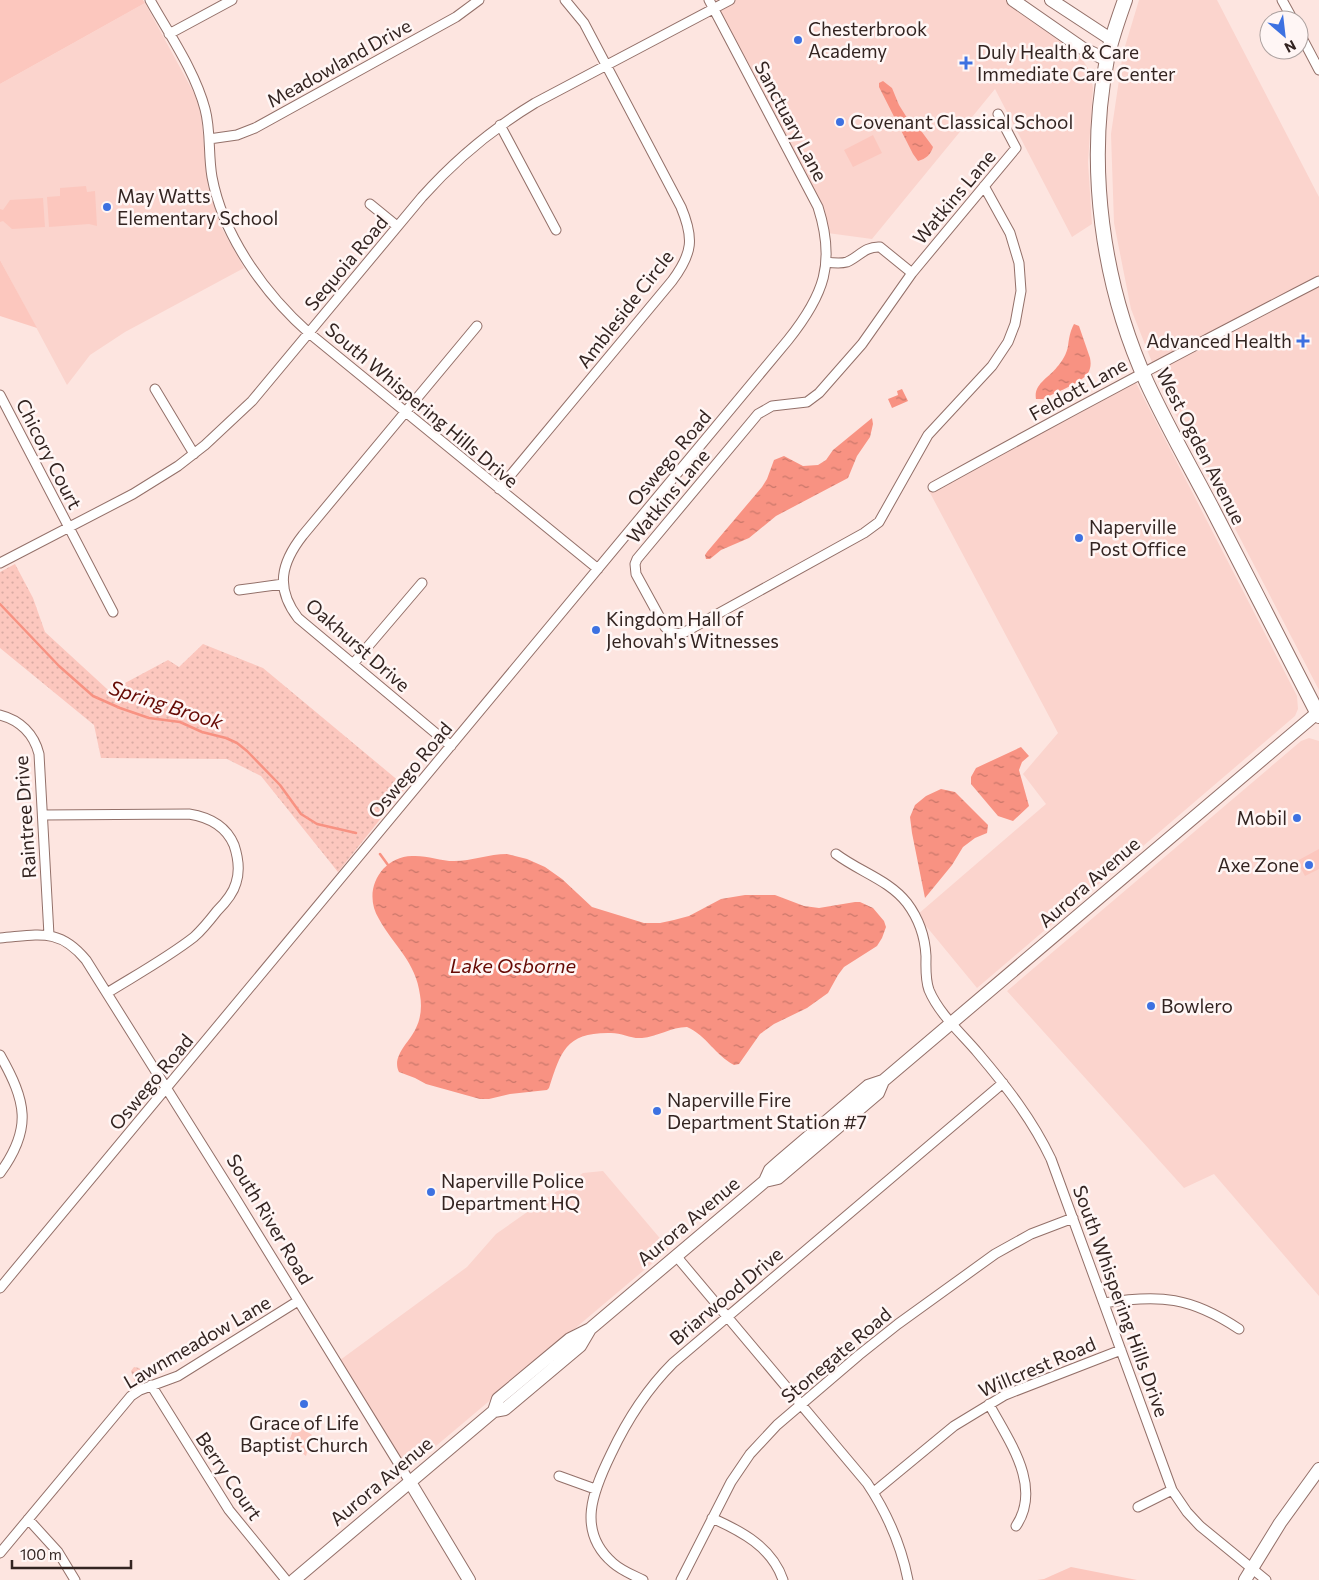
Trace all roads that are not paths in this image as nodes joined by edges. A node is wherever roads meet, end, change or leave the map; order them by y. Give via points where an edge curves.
1 (150, 0) edge
2 (232, 0) edge
3 (479, 0) edge
4 (565, 0) edge
5 (730, 0) edge
6 (1013, 0) edge
7 (1051, 0) edge
8 (1125, 0) edge
9 (712, 4) edge
10 (169, 34) junction
11 (1112, 40) junction
12 (1309, 51) edge
13 (1107, 60) junction
14 (607, 65) junction
15 (1319, 70) edge
16 (998, 114) dead end
17 (500, 125) junction
18 (209, 139) junction
19 (984, 186) junction
20 (370, 204) dead end
21 (397, 226) junction
22 (556, 230) dead end
23 (826, 262) junction
24 (912, 273) junction
25 (1319, 281) edge
26 (477, 326) dead end
27 (309, 332) junction
28 (1143, 373) junction
29 (156, 389) dead end
30 (0, 395) edge
31 (406, 411) junction
32 (194, 454) junction
33 (934, 487) dead end
34 (499, 490) junction
35 (69, 528) junction
36 (0, 563) edge
37 (598, 570) junction
38 (422, 583) dead end
39 (283, 584) junction
40 (239, 590) dead end
41 (112, 612) dead end
42 (353, 664) junction
43 (1318, 713) edge
44 (0, 715) edge
45 (451, 746) junction
46 (43, 816) junction
47 (836, 854) dead end
48 (48, 935) junction
49 (0, 938) edge
50 (107, 993) junction
51 (952, 1024) junction
52 (0, 1055) edge
53 (1003, 1083) junction
54 (167, 1088) junction
55 (0, 1173) edge
56 (1073, 1218) junction
57 (677, 1257) junction
58 (0, 1288) edge
59 (298, 1301) junction
60 (1104, 1302) junction
61 (727, 1316) junction
62 (1239, 1329) dead end
63 (1121, 1350) junction
64 (152, 1385) junction
65 (801, 1404) junction
66 (989, 1404) junction
67 (1319, 1469) edge
68 (559, 1476) dead end
69 (410, 1482) junction
70 (596, 1489) junction
71 (1172, 1490) junction
72 (874, 1492) junction
73 (1138, 1507) dead end
74 (712, 1518) junction
75 (28, 1520) junction
76 (1016, 1526) dead end
77 (0, 1553) edge
78 (1249, 1574) edge
79 (75, 1580) edge
80 (286, 1580) edge
81 (294, 1580) edge
82 (469, 1580) edge
83 (643, 1580) edge
84 (681, 1580) edge
85 (782, 1580) edge
86 (908, 1580) edge
87 (1266, 1580) edge

1 - 10 street, South Whispering Hills Drive
2 - 10 street
3 - 18 street, Meadowland Drive via 456,17 255,128 237,135
4 - 14 street, Ambleside Circle via 584,23
5 - 9 street, Sequoia Road
6 - 13 main road via 1082,48
7 - 11 main road
8 - 11 main road, West Ogden Avenue
9 - 14 street, Sequoia Road
9 - 23 street, Sanctuary Lane via 818,207 826,235
10 - 18 street, South Whispering Hills Drive via 201,96
11 - 13 main road, West Ogden Avenue
12 - 15 street
13 - 28 main road, West Ogden Avenue via 1098,148 1103,223 1120,307
14 - 17 street, Sequoia Road
14 - 34 street, Ambleside Circle via 687,220 690,246 680,270
16 - 19 street, Watkins Lane via 1016,148
17 - 21 street, Sequoia Road via 462,155
17 - 22 street
18 - 27 street, South Whispering Hills Drive via 214,188 227,223 267,289
19 - 24 street, Watkins Lane
19 - 24 street, Watkins Lane via 1010,233 1021,277 1020,308 1012,333 998,358 928,435 884,515 873,528 685,632 674,634 665,627 636,574 637,559 758,414 772,406 806,402 819,393 862,344
20 - 21 street
21 - 27 street, Sequoia Road
23 - 24 street, Watkins Lane via 843,263 868,248 880,248
23 - 37 street, Oswego Road via 816,298 802,322
25 - 28 street, Feldott Lane
26 - 31 street, Oakhurst Drive
27 - 31 street, South Whispering Hills Drive
27 - 32 street, Sequoia Road via 252,401
28 - 33 street, Feldott Lane
28 - 43 main road, West Ogden Avenue
29 - 32 street
30 - 35 street, Chicory Court
31 - 34 street, South Whispering Hills Drive
31 - 39 street, Oakhurst Drive via 291,550 286,560
32 - 35 street, Sequoia Road via 146,487
34 - 37 street, South Whispering Hills Drive
35 - 36 street, Sequoia Road
35 - 41 street, Chicory Court
37 - 45 street, Oswego Road
38 - 42 street
39 - 40 street
39 - 42 street, Oakhurst Drive via 288,602 298,618
42 - 45 street, Oakhurst Drive
43 - 51 main road, Aurora Avenue
44 - 46 street, Raintree Drive via 23,727 38,748
45 - 54 street, Oswego Road
46 - 48 street, Raintree Drive
46 - 50 street via 189,814 200,816 224,830 236,850 236,883 202,929 174,951
47 - 51 street, South Whispering Hills Drive via 883,882 910,907 923,934 930,990
48 - 49 street, South River Road
48 - 50 street, South River Road via 58,937 78,950
50 - 54 street, South River Road
51 - 53 street, South Whispering Hills Drive
51 - 57 main road, Aurora Avenue via 883,1081 878,1093 778,1178 765,1181
52 - 55 street via 17,1087 23,1115 16,1148
53 - 56 street, South Whispering Hills Drive via 1046,1148
53 - 61 street, Briarwood Drive
54 - 58 street, Oswego Road
54 - 59 street, South River Road
56 - 60 street, South Whispering Hills Drive
56 - 65 street, Stonegate Road via 1031,1234 994,1254 898,1324
57 - 61 street
57 - 69 main road, Aurora Avenue via 590,1329 580,1346 505,1409 494,1411
59 - 64 street, Lawnmeadow Lane via 178,1376
59 - 69 street, South River Road
60 - 62 street via 1172,1299 1209,1311
60 - 63 street, South Whispering Hills Drive
61 - 65 street
61 - 70 street, Briarwood Drive via 673,1363 635,1408
63 - 66 street, Willcrest Road
63 - 71 street, South Whispering Hills Drive
64 - 75 street, Lawnmeadow Lane via 136,1393 120,1408
64 - 80 street, Berry Court via 229,1510
65 - 72 street
65 - 74 street, Stonegate Road via 750,1454
66 - 72 street, Willcrest Road via 954,1426
66 - 76 street via 1024,1474 1025,1509
67 - 78 main road
68 - 70 street
69 - 81 main road, Aurora Avenue
69 - 82 main road, South River Road
70 - 83 street, Briarwood Drive via 590,1513 601,1549 617,1566
71 - 73 street
71 - 78 street, South Whispering Hills Drive via 1187,1512
72 - 86 street via 892,1525
74 - 84 street, Stonegate Road
74 - 85 street via 757,1544 774,1562
75 - 77 street, Lawnmeadow Lane
75 - 79 street via 58,1552
78 - 87 street, South Whispering Hills Drive

